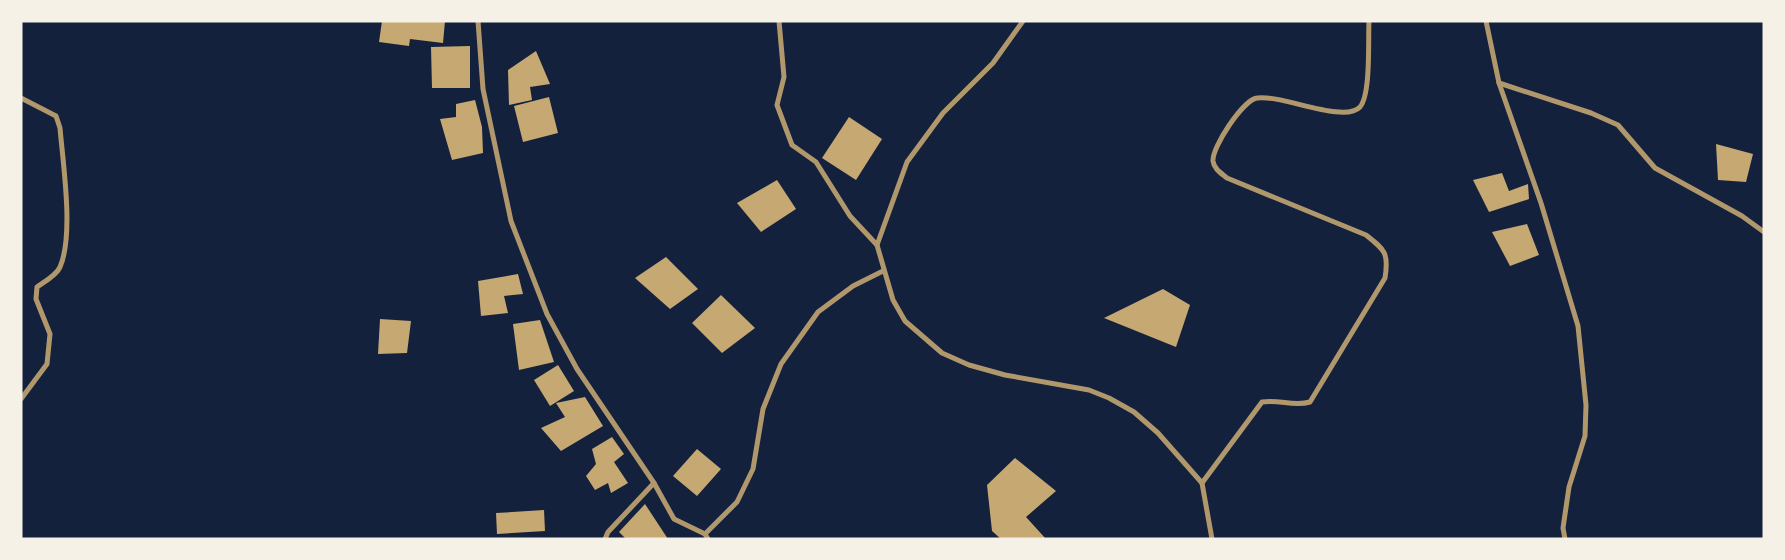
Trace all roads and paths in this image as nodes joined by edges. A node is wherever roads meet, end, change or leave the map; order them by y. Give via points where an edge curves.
1 (478, 21) edge
2 (779, 21) edge
3 (1023, 21) edge
4 (1369, 21) edge
5 (1486, 21) edge
6 (1499, 83) junction
7 (21, 98) edge
8 (1764, 232) edge
9 (877, 245) junction
10 (883, 271) junction
11 (21, 399) edge
12 (654, 483) junction
13 (1202, 484) junction
14 (706, 536) edge
15 (605, 539) edge
16 (1212, 539) edge
17 (1565, 539) edge

1 - 12 street via 483,89 515,230 547,314
2 - 9 street via 784,77 777,105 792,144 816,162 850,216
3 - 9 street via 993,63 943,113 907,162
4 - 13 street via 1366,95 1361,106 1353,112 1340,112 1268,97 1254,98 1233,119 1213,161 1217,170 1227,178 1366,235 1384,250 1388,262 1385,278 1310,402 1299,405 1275,400 1262,402
5 - 6 street
6 - 8 street via 1618,125 1655,168 1742,216
6 - 17 street via 1541,203 1578,326 1586,405 1585,436 1569,487 1563,528
7 - 11 street via 56,116 67,204 60,269 37,287 36,299 50,334 47,364
9 - 10 street
10 - 13 street via 892,300 905,321 942,352 969,365 1088,390 1109,398 1134,412 1158,433
10 - 14 street via 853,286 818,312 781,364 763,409 753,469 737,502
12 - 14 street via 674,520
12 - 15 street
13 - 16 street

